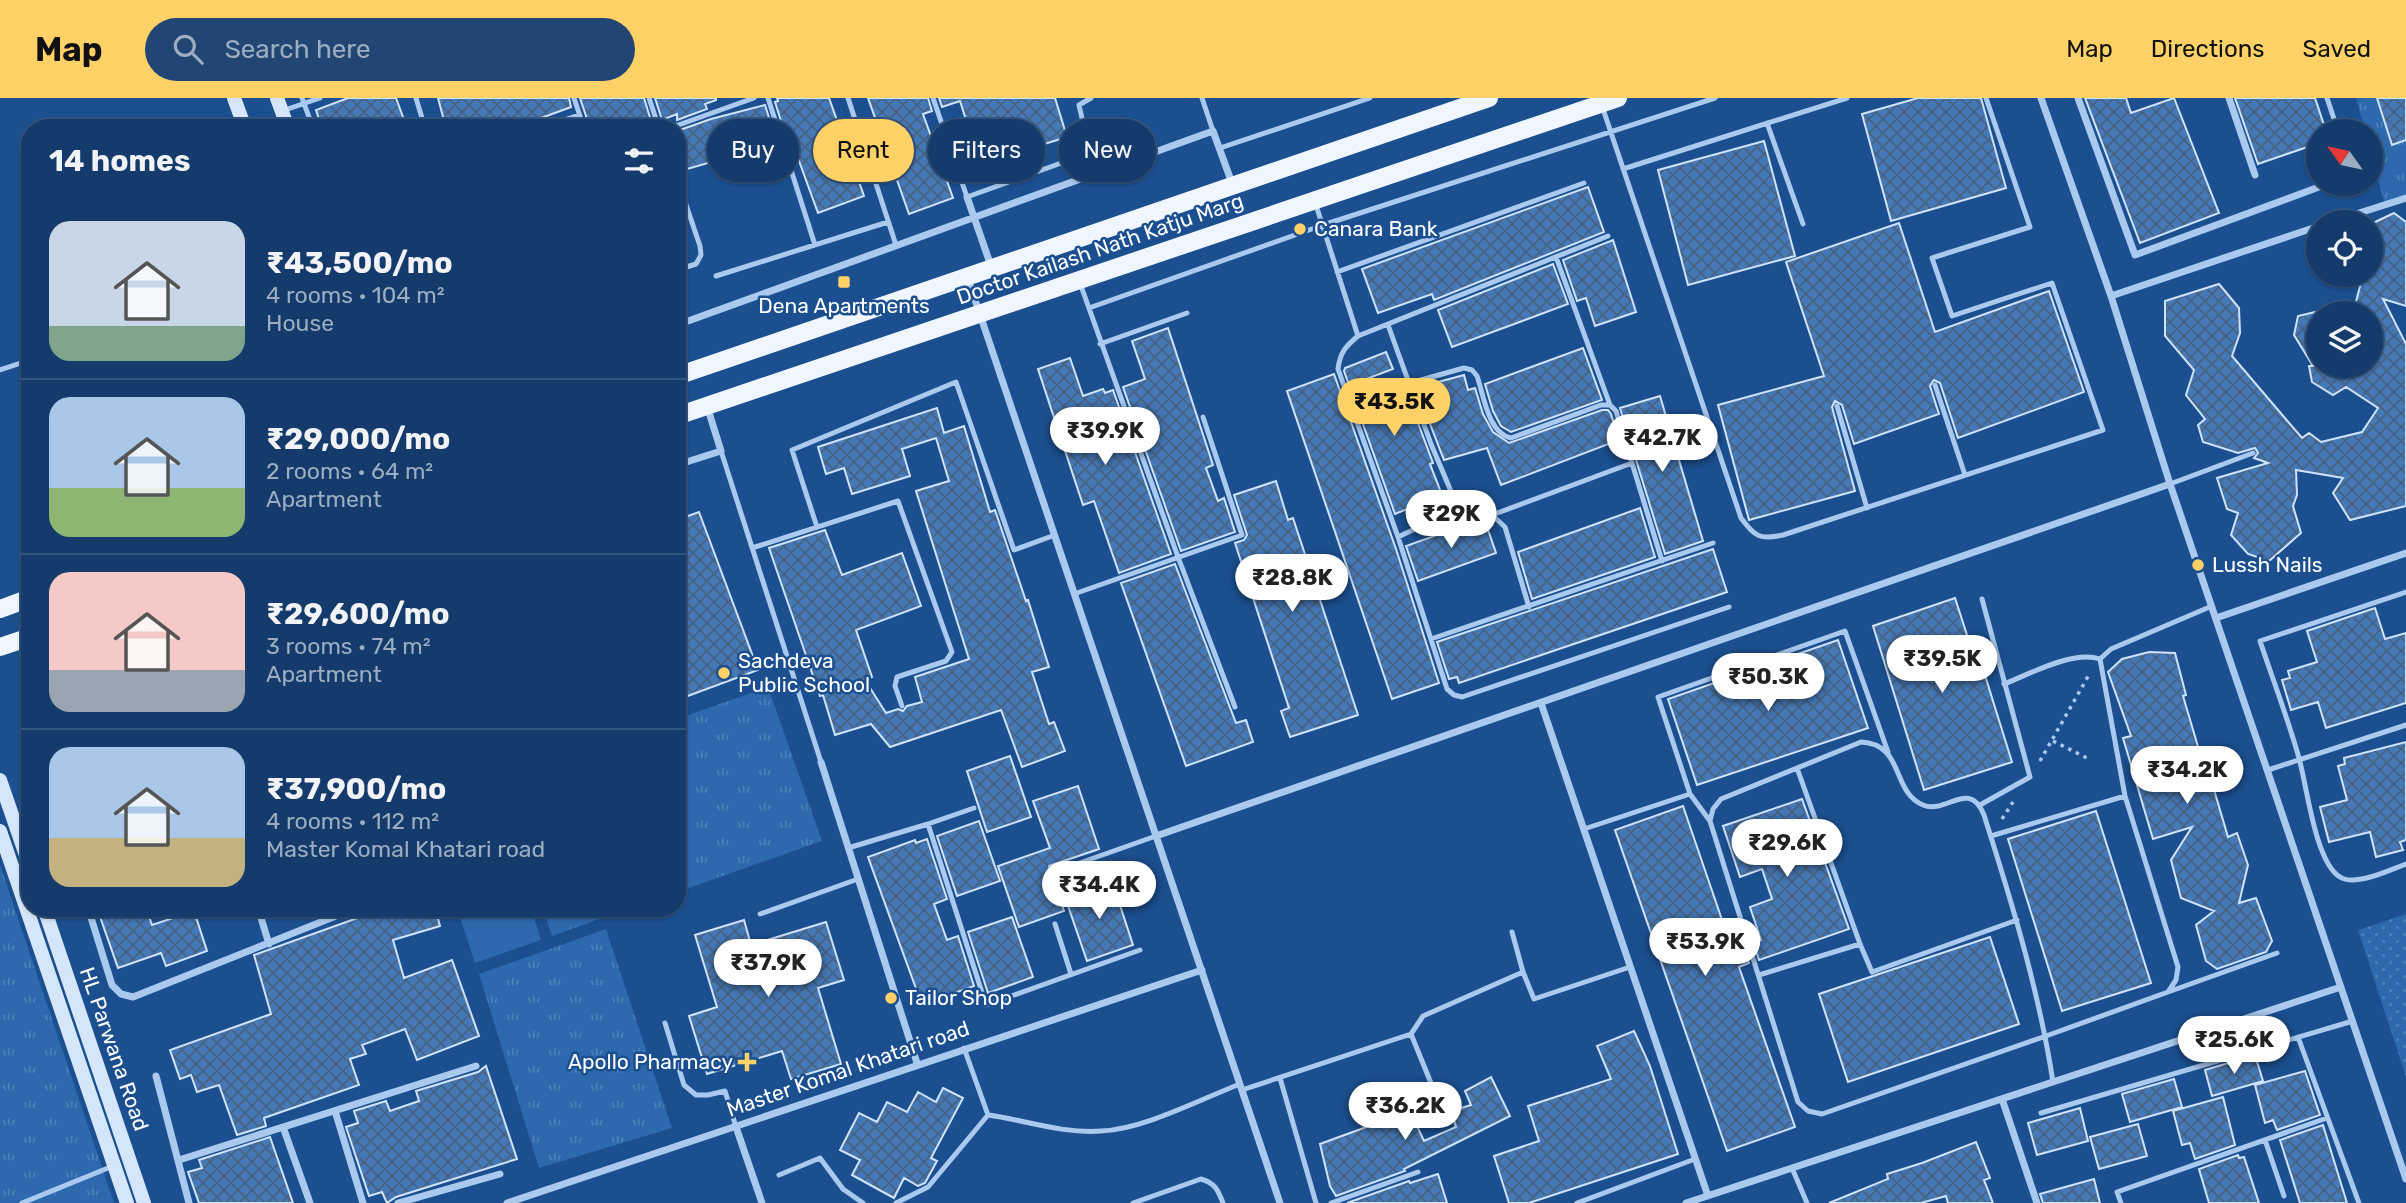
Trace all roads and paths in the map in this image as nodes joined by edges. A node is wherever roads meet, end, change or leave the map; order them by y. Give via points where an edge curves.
1 (234, 98) edge
2 (320, 98) edge
3 (416, 98) edge
4 (574, 98) edge
5 (649, 98) edge
6 (754, 98) edge
7 (768, 98) edge
8 (848, 98) edge
9 (933, 98) edge
10 (1091, 98) edge
11 (1202, 98) edge
12 (1370, 98) edge
13 (1489, 98) edge
14 (1715, 98) edge
15 (1847, 98) edge
16 (1986, 98) edge
17 (2041, 98) edge
18 (2078, 98) edge
19 (2229, 98) edge
20 (2327, 98) edge
21 (303, 101) edge
22 (1609, 101) edge
23 (280, 105) edge
24 (579, 115) junction
25 (242, 119) edge
26 (310, 119) edge
27 (422, 119) edge
28 (567, 119) edge
29 (581, 119) edge
30 (656, 119) edge
31 (2334, 119) edge
32 (686, 122) edge
33 (1767, 123) junction
34 (1213, 131) junction
35 (1611, 133) junction
36 (1220, 148) junction
37 (1623, 169) junction
38 (2255, 176) dead end
39 (1584, 183) dead end
40 (1233, 186) junction
41 (2306, 192) edge
42 (967, 197) junction
43 (2406, 198) edge
44 (1314, 200) junction
45 (686, 204) edge
46 (2369, 210) edge
47 (973, 218) junction
48 (888, 222) junction
49 (1803, 224) dead end
50 (1322, 225) junction
51 (2306, 230) edge
52 (1608, 236) dead end
53 (815, 245) junction
54 (896, 246) junction
55 (1556, 257) junction
56 (686, 267) edge
57 (992, 268) junction
58 (1337, 272) junction
59 (716, 276) dead end
60 (967, 276) junction
61 (1079, 280) junction
62 (2111, 296) junction
63 (1089, 308) junction
64 (1186, 313) dead end
65 (980, 314) junction
66 (686, 322) edge
67 (1388, 325) junction
68 (1358, 336) junction
69 (1100, 344) junction
70 (21, 363) edge
71 (0, 370) edge
72 (686, 373) edge
73 (1410, 383) junction
74 (1935, 385) dead end
75 (707, 405) junction
76 (1610, 405) junction
77 (1837, 406) dead end
78 (686, 413) edge
79 (1203, 417) dead end
80 (721, 451) junction
81 (2253, 453) dead end
82 (686, 462) edge
83 (1632, 463) junction
84 (1965, 475) junction
85 (2171, 484) junction
86 (1463, 506) junction
87 (1867, 508) junction
88 (1492, 515) junction
89 (817, 527) junction
90 (1055, 535) junction
91 (1398, 537) junction
92 (1713, 543) dead end
93 (752, 548) junction
94 (2406, 553) edge
95 (1178, 557) junction
96 (1662, 561) junction
97 (2406, 592) edge
98 (1074, 594) junction
99 (1982, 599) dead end
100 (21, 601) edge
101 (2212, 606) junction
102 (1529, 607) junction
103 (1729, 607) dead end
104 (0, 608) edge
105 (2216, 618) junction
106 (1432, 639) junction
107 (21, 640) edge
108 (0, 647) edge
109 (2100, 659) junction
110 (2004, 684) junction
111 (2078, 695) dead end
112 (1541, 703) junction
113 (902, 706) dead end
114 (1235, 707) dead end
115 (2406, 726) edge
116 (1888, 752) junction
117 (2087, 758) dead end
118 (2299, 759) junction
119 (821, 762) joint
120 (1797, 768) junction
121 (2267, 771) junction
122 (0, 780) edge
123 (1690, 794) junction
124 (2125, 796) junction
125 (1980, 805) junction
126 (974, 808) dead end
127 (1710, 821) junction
128 (928, 824) junction
129 (1584, 829) junction
130 (0, 831) edge
131 (1156, 836) junction
132 (1991, 836) junction
133 (21, 841) edge
134 (848, 848) junction
135 (2406, 864) edge
136 (1060, 870) dead end
137 (858, 879) junction
138 (21, 893) edge
139 (760, 914) dead end
140 (29, 917) edge
141 (47, 917) edge
142 (91, 917) edge
143 (261, 917) edge
144 (334, 917) edge
145 (2017, 920) junction
146 (1055, 924) dead end
147 (1513, 932) dead end
148 (269, 944) junction
149 (1860, 944) junction
150 (1140, 950) dead end
151 (2277, 953) dead end
152 (1630, 967) junction
153 (1202, 970) junction
154 (1523, 972) junction
155 (1071, 974) junction
156 (1759, 975) junction
157 (2341, 988) junction
158 (2168, 992) junction
159 (2353, 1021) junction
160 (665, 1023) dead end
161 (1411, 1034) junction
162 (2046, 1036) junction
163 (2298, 1037) junction
164 (964, 1048) junction
165 (917, 1063) junction
166 (476, 1066) dead end
167 (156, 1076) dead end
168 (1280, 1078) junction
169 (2053, 1082) junction
170 (1241, 1087) junction
171 (1433, 1088) dead end
172 (2001, 1099) junction
173 (335, 1111) junction
174 (2041, 1113) dead end
175 (988, 1115) junction
176 (2328, 1118) junction
177 (283, 1127) junction
178 (736, 1127) junction
179 (2265, 1139) junction
180 (1695, 1159) junction
181 (179, 1160) junction
182 (114, 1165) junction
183 (1792, 1168) junction
184 (1418, 1172) dead end
185 (500, 1174) dead end
186 (779, 1175) dead end
187 (2406, 1179) edge
188 (1708, 1196) junction
189 (2284, 1196) dead end
190 (22, 1203) edge
191 (127, 1203) edge
192 (144, 1203) edge
193 (189, 1203) edge
194 (310, 1203) edge
195 (363, 1203) edge
196 (398, 1203) edge
197 (506, 1203) edge
198 (762, 1203) edge
199 (863, 1203) edge
200 (896, 1203) edge
201 (1133, 1203) edge
202 (1223, 1203) edge
203 (1280, 1203) edge
204 (1316, 1203) edge
205 (1331, 1203) edge
206 (1577, 1203) edge
207 (1686, 1203) edge
208 (1807, 1203) edge
209 (2037, 1203) edge
210 (2121, 1203) edge
211 (2358, 1203) edge

1 - 25 street
2 - 21 lane
3 - 27 lane
4 - 24 lane
5 - 30 lane
6 - 32 lane
7 - 53 lane
8 - 48 lane
9 - 42 lane
10 - 42 lane via 1079,105 1086,154
11 - 34 lane
12 - 36 lane
13 - 40 main road, Doctor Kailash Nath Katju Marg
14 - 35 lane
15 - 33 lane
16 - 84 lane via 2030,227 1932,258 1952,316 2052,283 2103,430
17 - 62 street
18 - 41 street via 2135,255
19 - 38 street
20 - 31 lane
21 - 23 lane
21 - 26 lane
22 - 35 lane
22 - 44 main road, Doctor Kailash Nath Katju Marg
24 - 28 lane
24 - 29 lane
33 - 37 lane
33 - 49 lane
34 - 36 street
34 - 47 street
35 - 37 lane
35 - 50 lane
36 - 40 street
37 - 87 lane via 1741,518 1752,533 1766,538
39 - 58 lane
40 - 57 main road, Doctor Kailash Nath Katju Marg
42 - 47 street
43 - 46 street
44 - 50 lane
44 - 61 main road, Doctor Kailash Nath Katju Marg
45 - 56 lane via 701,246 696,264
47 - 54 street
47 - 57 street
48 - 53 lane
48 - 54 lane
50 - 58 lane
50 - 63 lane
51 - 62 street
52 - 55 lane
53 - 59 lane
54 - 66 street
55 - 67 lane
55 - 76 lane
57 - 60 main road, Doctor Kailash Nath Katju Marg
58 - 68 lane
60 - 65 street
60 - 72 main road, Doctor Kailash Nath Katju Marg
61 - 63 lane
61 - 65 main road, Doctor Kailash Nath Katju Marg
62 - 85 street
63 - 69 lane
64 - 69 lane
65 - 75 main road, Doctor Kailash Nath Katju Marg
65 - 90 street
67 - 68 lane
67 - 73 lane
68 - 91 lane via 1345,346 1338,369
69 - 95 lane
70 - 71 lane
73 - 76 lane via 1464,368 1472,370 1495,429 1511,438
73 - 86 lane via 1453,496
74 - 84 lane
75 - 78 main road, Doctor Kailash Nath Katju Marg
75 - 80 street
76 - 83 lane
77 - 87 lane
79 - 95 lane via 1242,536
80 - 82 street
80 - 93 lane
81 - 85 lane
83 - 88 lane
83 - 96 lane
84 - 87 lane
85 - 101 street
85 - 112 street
86 - 88 lane
86 - 91 lane
88 - 102 lane via 1505,527
89 - 90 lane via 792,450 956,382 1014,550
89 - 93 lane
89 - 113 lane via 898,501 952,652 946,661 897,677 895,686
90 - 98 street
91 - 106 lane
92 - 96 lane
93 - 119 lane
94 - 105 street
95 - 98 lane
95 - 114 lane
96 - 102 lane
97 - 118 lane via 2260,641
98 - 131 street
99 - 110 lane
100 - 104 main road
101 - 105 street
101 - 109 lane via 2111,649
102 - 106 lane
103 - 106 lane via 1462,697 1447,689
105 - 121 street
107 - 108 main road
109 - 110 lane via 2071,659
109 - 124 lane
110 - 125 lane via 2030,777
111 - 117 path via 2053,741
112 - 129 street
112 - 131 street
115 - 118 lane
116 - 120 lane via 1875,743 1861,742
116 - 123 lane via 1845,631 1658,696
116 - 125 lane via 1909,794 1923,806 1964,798
118 - 121 lane
118 - 135 lane via 2316,833 2328,864 2339,877 2353,882
119 - 134 street
120 - 127 lane via 1721,799
120 - 149 lane
121 - 157 street
122 - 133 street
123 - 127 lane
123 - 129 lane
124 - 132 lane
124 - 158 lane via 2178,967
125 - 132 lane
126 - 128 lane
127 - 156 lane
128 - 134 lane
128 - 155 lane via 986,1005
129 - 152 street
130 - 138 street
131 - 136 lane
131 - 153 street
132 - 145 lane
134 - 137 street
137 - 139 lane
137 - 165 street
140 - 182 street
141 - 192 street, HL Parwana Road
142 - 148 street via 112,985 132,997
143 - 148 street
144 - 148 street
145 - 149 lane via 1872,972
145 - 162 lane
146 - 155 lane
147 - 154 lane
149 - 156 lane
150 - 155 lane
151 - 158 lane
152 - 154 lane via 1534,999
152 - 180 street
153 - 164 street, Master Komal Khatari road
153 - 170 street
154 - 161 lane via 1423,1016
156 - 162 lane via 1798,1102 1808,1111 1822,1114
157 - 159 street
157 - 169 street
158 - 162 lane
159 - 163 lane
159 - 187 street
160 - 178 lane via 684,1084 696,1095 725,1091
161 - 168 lane
161 - 171 lane
162 - 169 lane
163 - 174 lane
163 - 176 lane
164 - 165 street, Master Komal Khatari road
164 - 175 lane
165 - 178 street, Master Komal Khatari road
166 - 173 street
167 - 181 street
168 - 170 lane
168 - 204 lane
169 - 172 street
170 - 175 lane via 1132,1126 1101,1132
170 - 203 street
172 - 183 street
172 - 209 street
173 - 177 street
173 - 195 street
175 - 200 lane via 928,1187
176 - 179 lane
176 - 211 lane
177 - 181 street
177 - 194 street
178 - 197 street, Master Komal Khatari road
178 - 198 street
179 - 189 lane
179 - 210 lane via 2117,1192
180 - 188 street
180 - 206 lane
181 - 193 street
182 - 190 lane
182 - 191 street
183 - 188 street
183 - 208 lane
184 - 205 lane
185 - 196 street
186 - 199 lane via 820,1158 844,1189
188 - 207 street
201 - 202 lane via 1201,1179 1211,1182

